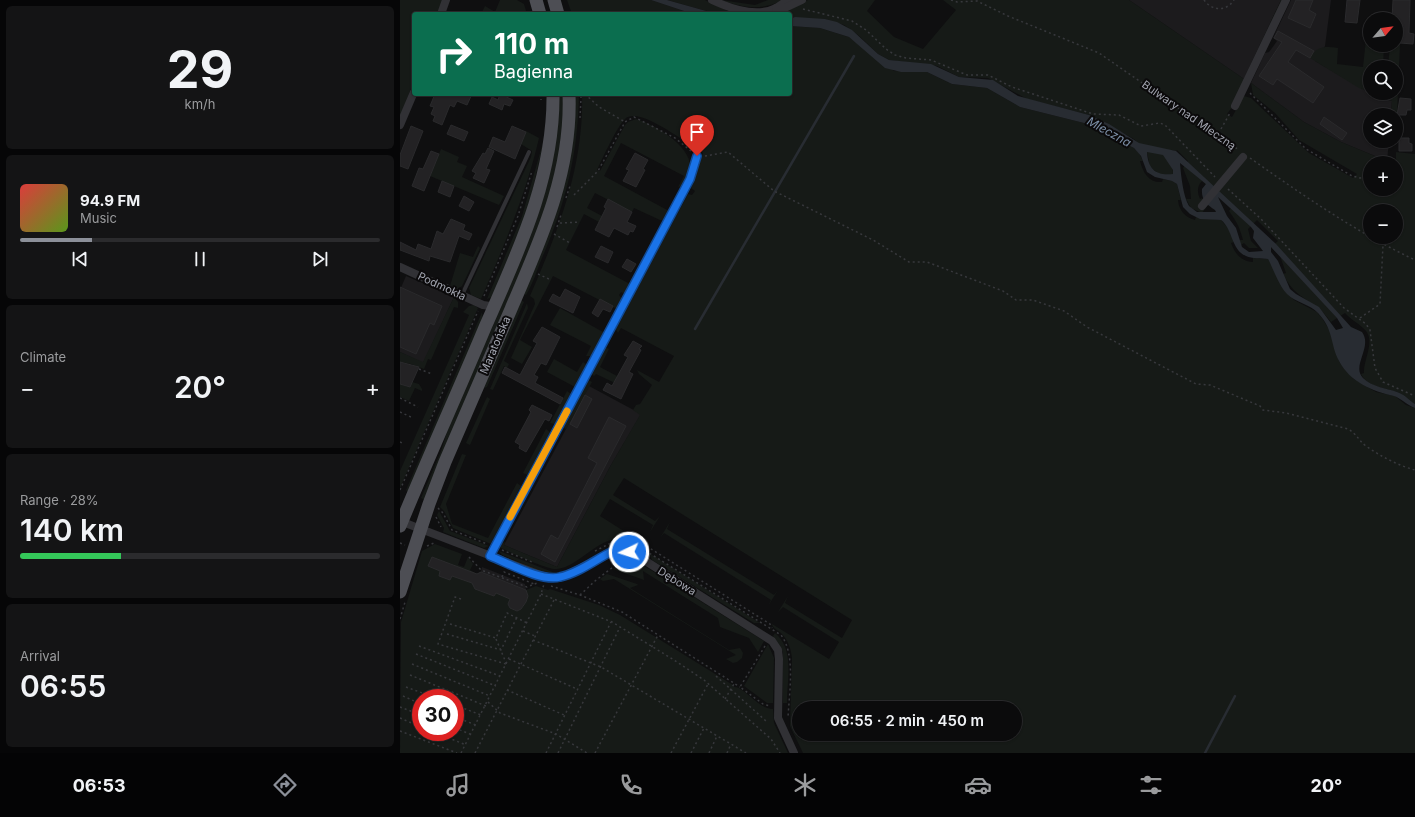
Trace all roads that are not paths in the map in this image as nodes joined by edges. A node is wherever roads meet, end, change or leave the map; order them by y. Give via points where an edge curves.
1 (446, 0) edge
2 (554, 0) edge
3 (712, 0) edge
4 (802, 0) edge
5 (1286, 0) edge
6 (790, 3) edge
7 (442, 12) edge
8 (557, 12) edge
9 (412, 96) edge
10 (553, 96) edge
11 (569, 96) edge
12 (1236, 106) road end
13 (400, 125) edge
14 (529, 152) dead end
15 (1244, 155) road end
16 (697, 156) road end
17 (1202, 206) dead end
18 (400, 267) edge
19 (462, 296) junction
20 (490, 308) junction
21 (401, 523) edge
22 (420, 529) junction
23 (490, 556) junction
24 (400, 592) edge
25 (794, 753) edge

1 - 7 street
2 - 8 main road
3 - 6 street via 747,12 784,8
4 - 6 street
5 - 12 street
9 - 13 street
10 - 20 main road, Maratońska via 551,138 540,191 525,233
11 - 22 main road, Maratońska via 566,154 552,210 445,462
14 - 19 lane
15 - 17 street, bridge
16 - 23 street via 690,179
18 - 19 street, Podmokła
19 - 20 street, Podmokła
20 - 21 main road, Maratońska
21 - 22 street, Dębowa
22 - 23 street, Dębowa
22 - 24 main road, Maratońska
23 - 25 street, Dębowa via 545,581 566,575 613,551 625,550 772,641 778,650 779,659 777,706 780,726

